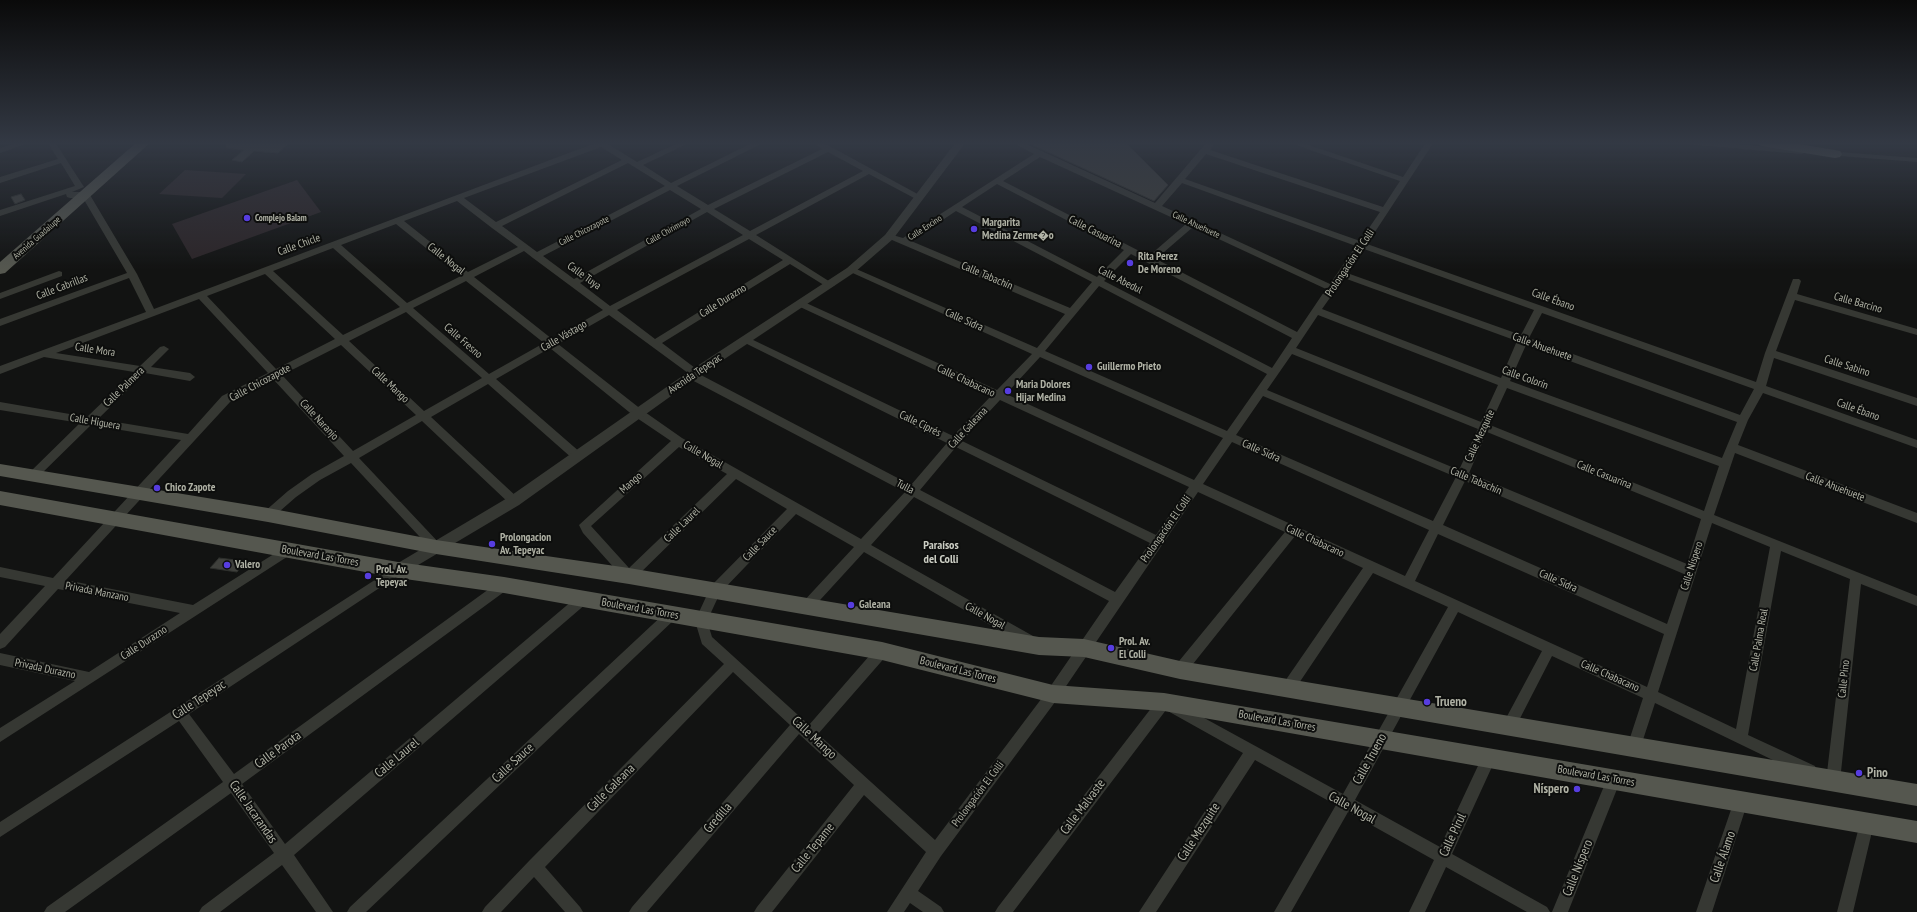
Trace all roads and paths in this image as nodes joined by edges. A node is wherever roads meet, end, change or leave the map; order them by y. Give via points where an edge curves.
1 (76, 185) edge
2 (86, 185) edge
3 (88, 185) edge
4 (494, 185) edge
5 (579, 185) edge
6 (674, 185) edge
7 (757, 185) edge
8 (843, 185) edge
9 (895, 185) edge
10 (928, 185) edge
11 (992, 185) edge
12 (1004, 185) edge
13 (1108, 185) edge
14 (1177, 185) edge
15 (1194, 185) edge
16 (1306, 185) edge
17 (1402, 185) edge
18 (671, 186) junction
19 (79, 191) junction
20 (919, 197) junction
21 (458, 198) junction
22 (1157, 207) junction
23 (957, 208) junction
24 (708, 209) junction
25 (1386, 211) junction
26 (0, 213) edge
27 (398, 221) junction
28 (1192, 224) junction
29 (496, 226) junction
30 (749, 234) junction
31 (889, 237) junction
32 (904, 241) junction
33 (334, 244) junction
34 (1361, 244) junction
35 (524, 247) junction
36 (1129, 250) junction
37 (536, 256) junction
38 (0, 257) edge
39 (790, 260) junction
40 (1149, 260) junction
41 (0, 270) edge
42 (267, 270) junction
43 (851, 270) junction
44 (58, 274) dead end
45 (132, 274) junction
46 (1342, 274) junction
47 (467, 276) junction
48 (1796, 281) dead end
49 (1097, 282) junction
50 (574, 283) junction
51 (830, 285) junction
52 (1332, 288) junction
53 (200, 294) junction
54 (0, 296) edge
55 (1792, 296) junction
56 (801, 304) junction
57 (406, 307) junction
58 (1540, 308) junction
59 (610, 310) junction
60 (1317, 311) junction
61 (1070, 312) junction
62 (151, 313) junction
63 (0, 323) edge
64 (1917, 332) edge
65 (1299, 337) junction
66 (342, 340) junction
67 (746, 340) junction
68 (1523, 340) junction
69 (551, 343) junction
70 (655, 343) junction
71 (164, 349) dead end
72 (1290, 349) junction
73 (1038, 353) junction
74 (1770, 353) junction
75 (43, 354) junction
76 (0, 370) edge
77 (142, 370) junction
78 (1274, 373) junction
79 (276, 374) junction
80 (694, 374) junction
81 (190, 377) dead end
82 (488, 379) junction
83 (1504, 383) junction
84 (1760, 388) junction
85 (1261, 391) junction
86 (998, 396) junction
87 (1917, 402) edge
88 (0, 406) edge
89 (638, 413) junction
90 (424, 416) junction
91 (1743, 420) junction
92 (89, 422) junction
93 (1484, 427) junction
94 (1230, 437) junction
95 (190, 438) junction
96 (678, 441) junction
97 (955, 442) junction
98 (1917, 444) edge
99 (1732, 447) junction
100 (353, 456) junction
101 (578, 456) junction
102 (1725, 464) junction
103 (0, 470) edge
104 (735, 473) junction
105 (33, 475) junction
106 (1462, 476) junction
107 (1195, 486) junction
108 (912, 491) junction
109 (138, 493) junction
110 (0, 498) edge
111 (514, 500) junction
112 (795, 508) junction
113 (268, 515) junction
114 (1708, 517) junction
115 (1917, 518) edge
116 (114, 519) junction
117 (1436, 527) junction
118 (1293, 530) junction
119 (1158, 541) junction
120 (1776, 544) junction
121 (862, 546) junction
122 (436, 548) junction
123 (289, 550) junction
124 (1370, 567) junction
125 (398, 570) junction
126 (0, 572) edge
127 (1690, 572) junction
128 (629, 576) junction
129 (1856, 576) junction
130 (55, 583) junction
131 (1407, 584) junction
132 (504, 585) junction
133 (715, 590) junction
134 (583, 599) junction
135 (1117, 599) junction
136 (1917, 601) edge
137 (1455, 606) junction
138 (806, 607) junction
139 (194, 611) junction
140 (671, 615) junction
141 (701, 621) junction
142 (1671, 631) junction
143 (0, 643) edge
144 (1038, 646) junction
145 (1084, 648) junction
146 (1549, 649) junction
147 (882, 651) junction
148 (0, 659) edge
149 (733, 664) junction
150 (1180, 670) junction
151 (90, 678) junction
152 (1288, 688) junction
153 (1053, 694) junction
154 (1651, 695) junction
155 (1164, 702) junction
156 (1397, 708) junction
157 (180, 712) junction
158 (1509, 726) junction
159 (804, 729) junction
160 (0, 736) edge
161 (1741, 737) junction
162 (1381, 739) junction
163 (1634, 747) junction
164 (1252, 752) junction
165 (1489, 758) junction
166 (1614, 779) junction
167 (1831, 781) junction
168 (233, 783) junction
169 (864, 784) junction
170 (1917, 795) edge
171 (1741, 802) junction
172 (1345, 804) junction
173 (1867, 823) junction
174 (0, 830) edge
175 (1917, 832) edge
176 (936, 851) junction
177 (284, 854) junction
178 (1443, 858) junction
179 (534, 866) junction
180 (908, 893) junction
181 (52, 912) edge
182 (207, 912) edge
183 (326, 912) edge
184 (355, 912) edge
185 (490, 912) edge
186 (575, 912) edge
187 (637, 912) edge
188 (762, 912) edge
189 (895, 912) edge
190 (936, 912) edge
191 (1003, 912) edge
192 (1147, 912) edge
193 (1282, 912) edge
194 (1417, 912) edge
195 (1542, 912) edge
196 (1560, 912) edge
197 (1704, 912) edge
198 (1844, 912) edge

1 - 19 street
2 - 19 main road, Avenida Guadalupe
3 - 19 main road, Avenida Guadalupe
4 - 21 street, Calle Chicle
5 - 29 street
6 - 18 street, Calle Chicozapote
7 - 24 street, Calle Chirimoyo
8 - 30 street, Calle Vástago
9 - 20 street
10 - 20 street, Avenida Tepeyac
11 - 23 street, Calle Encino
12 - 36 street, Calle Casuarina
13 - 22 street, Calle Ahuehuete
14 - 22 street
15 - 34 street, Calle Ébano
16 - 25 street
17 - 25 street, Prolongación El Colli
18 - 24 street
18 - 37 street, Calle Chicozapote
19 - 26 street
19 - 38 main road, Avenida Guadalupe
19 - 41 main road, Avenida Guadalupe
19 - 45 street
20 - 31 street, Avenida Tepeyac
21 - 27 street, Calle Chicle
21 - 29 street, Calle Tuya
22 - 28 street, Calle Ahuehuete
23 - 32 street, Calle Encino
23 - 49 street, Calle Abedul
24 - 30 street
24 - 50 street, Calle Chirimoyo
25 - 34 street, Prolongación El Colli
27 - 33 street, Calle Chicle
27 - 47 street, Calle Nogal
28 - 40 street
28 - 52 street, Calle Ahuehuete
29 - 35 street, Calle Tuya
30 - 39 street
30 - 59 street, Calle Vástago
31 - 32 street, Calle Encino
31 - 43 street, Avenida Tepeyac
32 - 61 street, Calle Tabachín
33 - 42 street, Calle Chicle
33 - 57 street, Calle Fresno
34 - 46 street, Prolongación El Colli
34 - 58 street, Calle Ébano
35 - 37 street, Calle Tuya
35 - 47 street, Calle Chicozapote
36 - 40 street, Calle Casuarina
36 - 49 street, Calle Galeana
37 - 50 street, Calle Tuya
39 - 51 street
39 - 70 street, Calle Durazno
40 - 65 street, Calle Casuarina
42 - 53 street, Calle Chicle
42 - 66 street, Calle Mango
43 - 51 street, Avenida Tepeyac
43 - 73 street, Calle Sidra
44 - 54 street
45 - 62 street
45 - 63 street, Calle Cabrillas
46 - 52 street, Prolongación El Colli
46 - 68 street, Calle Ahuehuete
47 - 57 street, Calle Chicozapote
47 - 69 street, Calle Nogal
48 - 55 street, Calle Níspero
49 - 61 street, Calle Galeana
49 - 78 street, Calle Abedul
50 - 59 street, Calle Tuya
51 - 56 street, Avenida Tepeyac
52 - 60 street, Prolongación El Colli
53 - 62 street, Calle Chicle
53 - 79 street, Calle Naranjo
55 - 64 street, Calle Barcino
55 - 74 street, Calle Níspero
56 - 67 street, Avenida Tepeyac
56 - 86 street, Calle Chabacano
57 - 66 street, Calle Chicozapote
57 - 82 street, Calle Fresno
58 - 68 street, Calle Mezquite
58 - 84 street, Calle Ébano
59 - 69 street, Calle Vástago
59 - 70 street, Calle Tuya
60 - 65 street, Prolongación El Colli
60 - 83 street, Calle Colorín
61 - 73 street, Calle Galeana
62 - 75 street, Calle Chicle
65 - 72 street, Prolongación El Colli
66 - 79 street, Calle Chicozapote
66 - 90 street, Calle Mango
67 - 80 street, Avenida Tepeyac
67 - 97 street, Calle Ciprés
68 - 83 street, Calle Mezquite
68 - 91 street, Calle Ahuehuete
69 - 82 street, Calle Vástago
69 - 89 street, Calle Nogal
70 - 80 street, Calle Tuya
71 - 77 street, Calle Palmera
72 - 78 street, Prolongación El Colli
72 - 93 street, Calle Casuarina
73 - 86 street, Calle Galeana
73 - 94 street, Calle Sidra
74 - 84 street, Calle Níspero
74 - 87 street, Calle Sabino
75 - 76 street, Calle Chicle
75 - 77 street, Calle Mora
77 - 81 street, Calle Mora
77 - 92 street, Calle Palmera
78 - 85 street, Prolongación El Colli
79 - 95 street, Calle Chicozapote via 226,399
79 - 100 street, Calle Naranjo
80 - 89 street, Avenida Tepeyac
80 - 108 street, Tulla
82 - 90 street, Calle Vástago
82 - 101 street, Calle Fresno
83 - 93 street, Calle Mezquite
83 - 102 street, Calle Colorín
84 - 91 street, Calle Níspero
84 - 98 street, Calle Ébano
85 - 94 street, Prolongación El Colli
85 - 106 street, Calle Tabachín
86 - 97 street, Calle Galeana
86 - 107 street, Calle Chabacano
88 - 92 street, Calle Higuera
89 - 96 street, Calle Nogal
89 - 101 street, Avenida Tepeyac
90 - 100 street, Calle Vástago
90 - 111 street, Calle Mango
91 - 99 street, Calle Níspero
92 - 95 street, Calle Higuera
92 - 105 street, Calle Palmera
93 - 106 street, Calle Mezquite
93 - 114 street, Calle Casuarina
94 - 107 street, Prolongación El Colli
94 - 117 street, Calle Sidra
95 - 109 street, Calle Chicozapote
96 - 104 street, Calle Nogal
96 - 128 street, Mango via 585,525
97 - 108 street, Calle Galeana
97 - 119 street, Calle Ciprés
99 - 102 street, Calle Níspero
99 - 115 street, Calle Ahuehuete
100 - 113 street, Calle Vástago via 303,485
100 - 122 street, Calle Naranjo
101 - 111 street, Avenida Tepeyac
102 - 114 street, Calle Níspero
103 - 105 main road
104 - 112 street, Calle Nogal
104 - 128 street, Calle Laurel
105 - 109 main road
106 - 117 street, Calle Mezquite
106 - 127 street, Calle Tabachín
107 - 118 street, Calle Chabacano
107 - 119 street, Prolongación El Colli
108 - 121 street, Calle Galeana
108 - 135 street, Tulla
109 - 113 main road
109 - 116 street, Calle Chicozapote
110 - 116 main road, Boulevard Las Torres
111 - 122 street, Avenida Tepeyac
112 - 121 street, Calle Nogal
112 - 133 street, Calle Sauce
113 - 122 main road
114 - 120 street, Calle Casuarina
114 - 127 street, Calle Níspero
116 - 123 main road, Boulevard Las Torres
116 - 130 street, Calle Chicozapote
117 - 131 street, Calle Mezquite
117 - 142 street, Calle Sidra
118 - 124 street, Calle Chabacano
118 - 150 street
119 - 135 street, Prolongación El Colli
120 - 129 street, Calle Casuarina
120 - 161 street, Calle Palma Real
121 - 138 street, Calle Galeana
121 - 144 street, Calle Nogal
122 - 125 street, Avenida Tepeyac
122 - 128 main road
123 - 125 main road, Boulevard Las Torres
123 - 139 street, Calle Durazno
124 - 131 street, Calle Chabacano
124 - 152 street
125 - 132 main road, Boulevard Las Torres
125 - 157 street, Calle Tepeyac
126 - 130 street, Privada Manzano
127 - 142 street, Calle Níspero
128 - 133 main road
129 - 136 street, Calle Casuarina
129 - 167 street, Calle Pino
130 - 139 street, Privada Manzano
130 - 143 street, Calle Chicozapote
131 - 137 street, Calle Chabacano
132 - 134 main road, Boulevard Las Torres
132 - 168 street, Calle Parota
133 - 138 main road
133 - 141 street, Calle Sauce
134 - 140 main road, Boulevard Las Torres
134 - 177 street, Calle Laurel
135 - 145 street, Prolongación El Colli
137 - 146 street, Calle Chabacano
137 - 156 street, Calle Trueno
138 - 144 main road
139 - 151 street, Calle Durazno
140 - 141 main road, Boulevard Las Torres
140 - 184 street, Calle Sauce
141 - 147 main road, Boulevard Las Torres
141 - 149 street, Calle Mango via 707,640
142 - 154 street, Calle Níspero
144 - 145 main road
145 - 150 main road
145 - 153 street, Prolongación El Colli
146 - 154 street, Calle Chabacano
146 - 158 street
147 - 153 main road, Boulevard Las Torres
147 - 159 street, Gredilla
148 - 151 street, Privada Durazno
149 - 159 street, Calle Mango
149 - 179 street, Calle Galeana
150 - 152 main road
151 - 160 street, Calle Durazno
152 - 156 main road
153 - 155 main road, Boulevard Las Torres
153 - 176 street, Prolongación El Colli
154 - 161 street, Calle Chabacano
154 - 163 street, Calle Níspero
155 - 162 main road, Boulevard Las Torres
155 - 164 street, Calle Nogal
155 - 191 street, Calle Malvaste
156 - 158 main road
156 - 162 street, Calle Trueno
157 - 168 street, Calle Jacarandas
157 - 174 street, Calle Tepeyac
158 - 163 main road
159 - 169 street, Calle Mango
159 - 187 street, Gredilla
161 - 167 street, Calle Chabacano
162 - 165 main road, Boulevard Las Torres
162 - 172 street, Calle Trueno
163 - 167 main road
164 - 172 street, Calle Nogal
164 - 192 street, Calle Mezquite
165 - 166 main road, Boulevard Las Torres
165 - 178 street, Calle Pirul
166 - 171 main road, Boulevard Las Torres
166 - 196 street, Calle Níspero
167 - 170 main road
168 - 177 street, Calle Jacarandas
168 - 181 street, Calle Parota
169 - 176 street, Calle Mango
169 - 188 street, Calle Tepame
171 - 173 main road, Boulevard Las Torres
171 - 197 street, Calle Álamo
172 - 178 street, Calle Nogal
172 - 193 street, Calle Trueno
173 - 175 main road, Boulevard Las Torres
173 - 198 street
176 - 180 street, Prolongación El Colli
177 - 182 street, Calle Laurel
177 - 183 street, Calle Jacarandas
178 - 194 street, Calle Pirul
178 - 195 street, Calle Nogal
179 - 185 street, Calle Galeana
179 - 186 street
180 - 189 street, Prolongación El Colli
180 - 190 street

